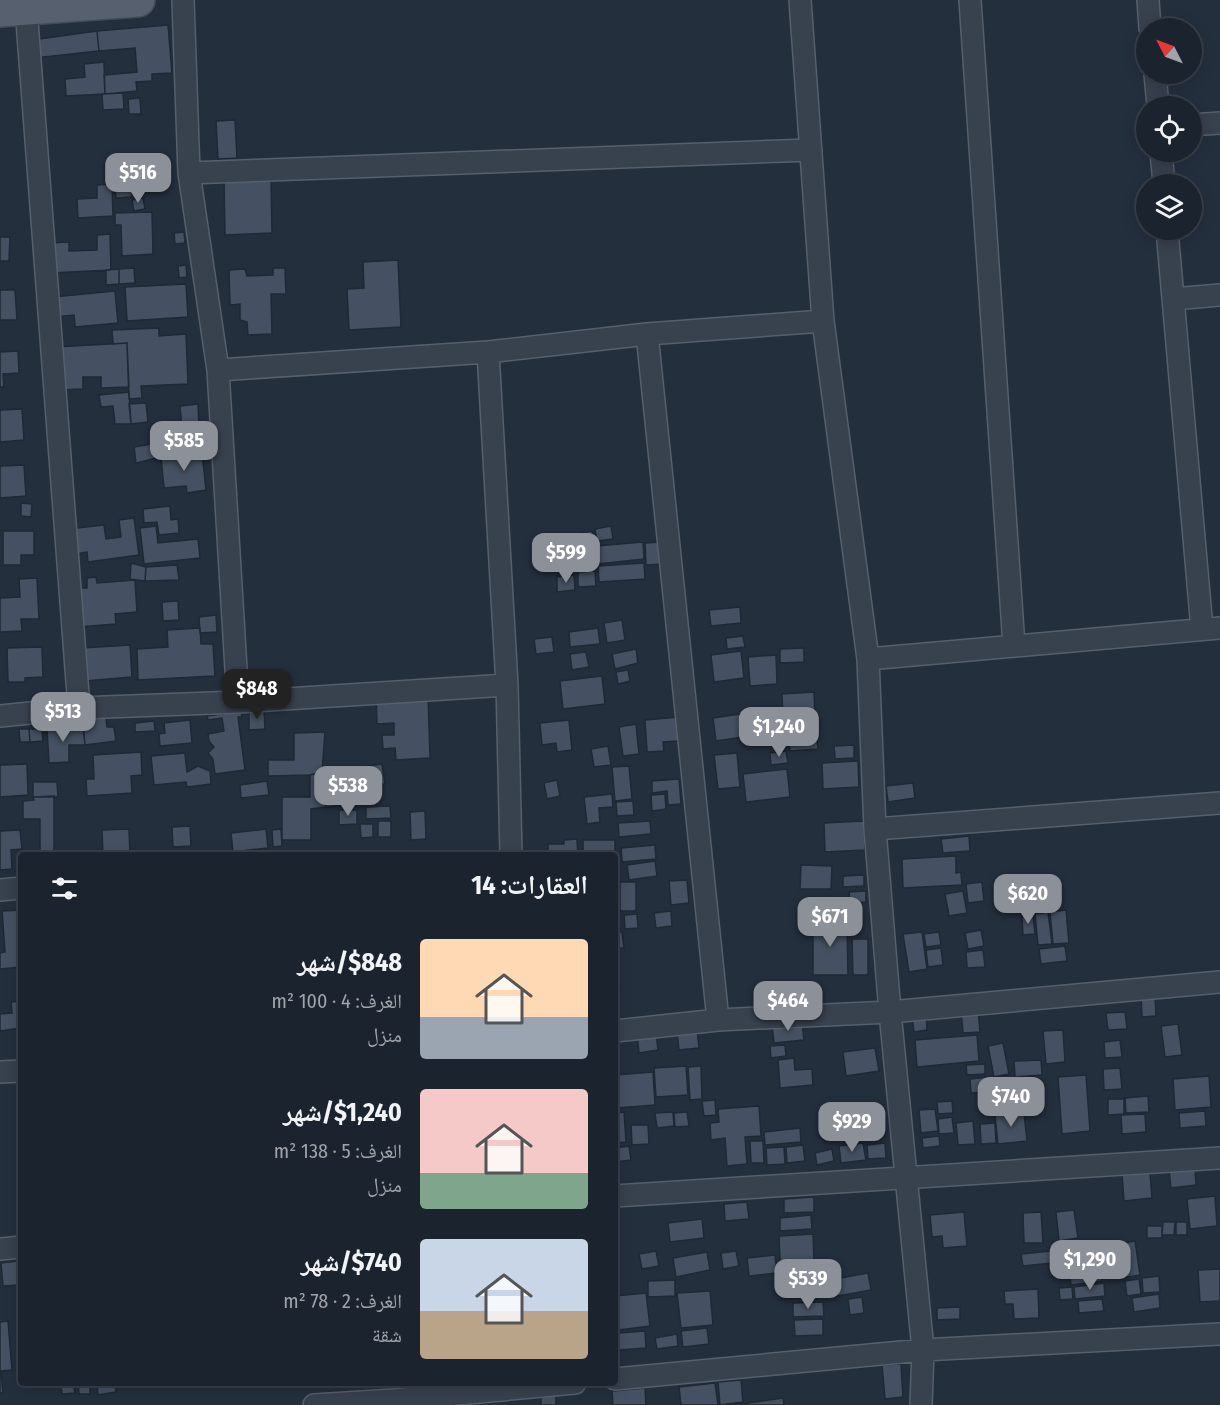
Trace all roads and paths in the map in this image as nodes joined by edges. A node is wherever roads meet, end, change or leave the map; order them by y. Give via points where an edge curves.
1 (138, 0) edge
2 (183, 0) edge
3 (800, 0) edge
4 (970, 0) edge
5 (1148, 0) edge
6 (13, 9) edge
7 (1149, 18) edge
8 (1220, 123) edge
9 (1202, 124) edge
10 (811, 150) junction
11 (189, 173) junction
12 (1168, 240) edge
13 (1220, 295) edge
14 (1173, 298) junction
15 (823, 321) junction
16 (647, 334) junction
17 (488, 352) junction
18 (218, 370) junction
19 (1211, 629) edge
20 (1014, 646) junction
21 (868, 659) junction
22 (507, 686) junction
23 (238, 702) junction
24 (79, 708) junction
25 (0, 716) edge
26 (1220, 803) edge
27 (875, 829) junction
28 (511, 852) edge
29 (18, 888) edge
30 (0, 890) edge
31 (1220, 982) edge
32 (890, 1012) junction
33 (718, 1020) junction
34 (618, 1030) edge
35 (18, 1071) edge
36 (0, 1072) edge
37 (1220, 1158) edge
38 (906, 1177) junction
39 (618, 1196) edge
40 (18, 1247) edge
41 (0, 1249) edge
42 (1220, 1334) edge
43 (923, 1350) junction
44 (618, 1379) edge
45 (533, 1386) edge
46 (394, 1396) edge
47 (314, 1405) edge
48 (921, 1405) edge

1 - 6 main road
2 - 11 street
3 - 10 street
4 - 20 street
5 - 7 street
6 - 24 street
8 - 9 street
10 - 11 street
10 - 15 street
11 - 18 street
12 - 14 street
13 - 14 street
14 - 19 street
15 - 16 street
15 - 21 street
16 - 17 street
16 - 33 street
17 - 18 street
17 - 22 street
18 - 23 street
19 - 20 street
20 - 21 street
21 - 27 street
22 - 23 street
22 - 28 street
23 - 24 street
24 - 25 street
26 - 27 street
27 - 32 street
29 - 30 street
31 - 32 street
32 - 33 street
32 - 38 street
33 - 34 street
35 - 36 street
37 - 38 street
38 - 39 street
38 - 43 street
40 - 41 street
42 - 43 street
43 - 44 street
43 - 48 street
45 - 46 street
46 - 47 street

